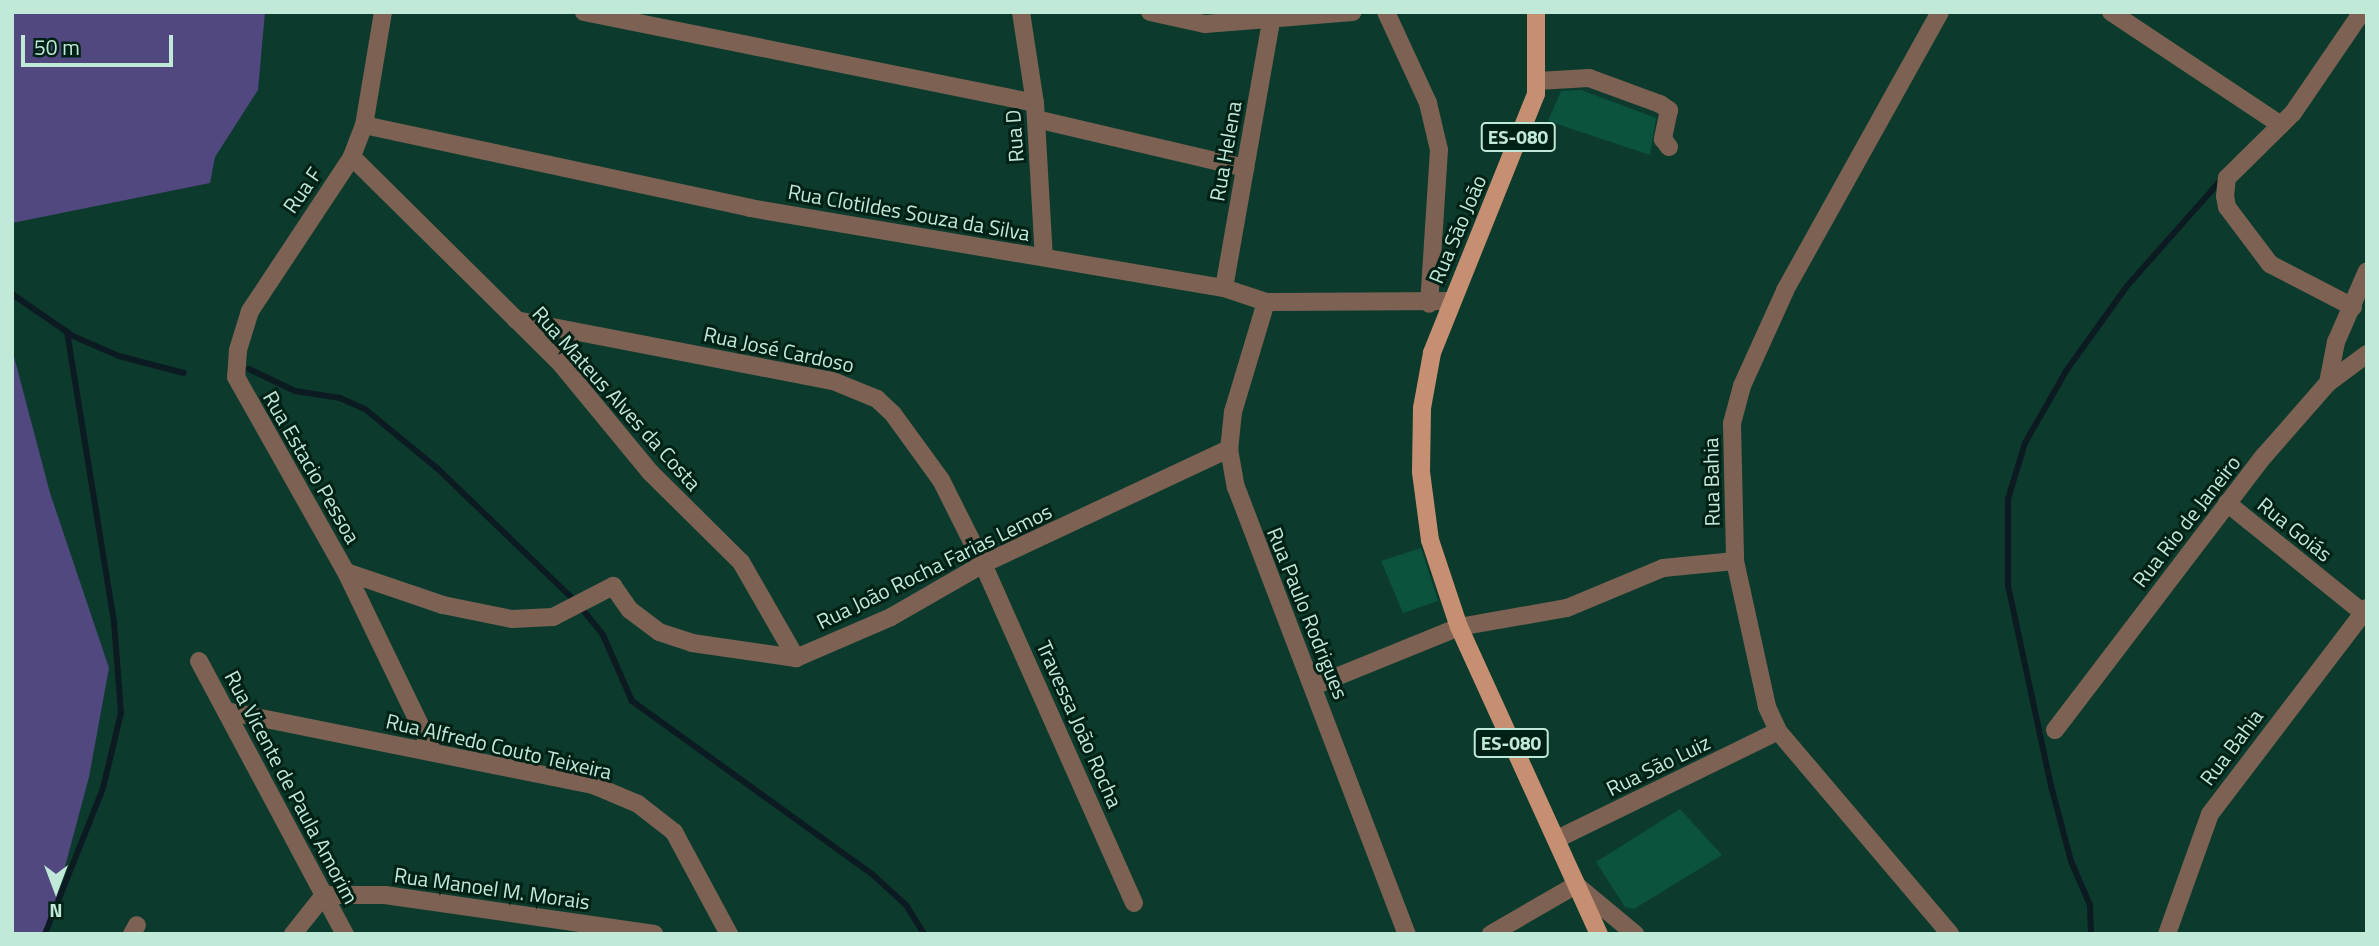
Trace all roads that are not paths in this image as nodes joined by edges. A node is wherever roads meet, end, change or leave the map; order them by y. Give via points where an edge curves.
1 (383, 12) edge
2 (584, 12) edge
3 (1021, 12) edge
4 (1150, 12) edge
5 (1353, 12) edge
6 (1385, 12) edge
7 (1536, 12) edge
8 (1940, 12) edge
9 (2111, 12) edge
10 (2362, 12) edge
11 (1271, 22) junction
12 (1537, 81) junction
13 (1035, 111) junction
14 (364, 125) junction
15 (2281, 125) junction
16 (1670, 147) dead end
17 (352, 157) junction
18 (1245, 168) junction
19 (1044, 257) junction
20 (2367, 271) edge
21 (1224, 288) junction
22 (1451, 301) junction
23 (1266, 302) junction
24 (1429, 304) junction
25 (2353, 307) junction
26 (516, 320) junction
27 (2367, 354) edge
28 (2328, 383) junction
29 (238, 385) joint
30 (1229, 449) junction
31 (2228, 503) junction
32 (1735, 561) junction
33 (983, 564) junction
34 (346, 572) junction
35 (2365, 612) edge
36 (1459, 627) junction
37 (796, 658) junction
38 (199, 661) dead end
39 (1314, 686) junction
40 (230, 712) junction
41 (2055, 730) dead end
42 (1778, 731) junction
43 (432, 750) junction
44 (1557, 839) junction
45 (1576, 885) junction
46 (324, 895) junction
47 (1134, 903) dead end
48 (509, 915) junction
49 (292, 934) edge
50 (345, 934) edge
51 (520, 934) edge
52 (654, 934) edge
53 (729, 934) edge
54 (1407, 934) edge
55 (1491, 934) edge
56 (1599, 934) edge
57 (1635, 934) edge
58 (1950, 934) edge
59 (2167, 934) edge

1 - 14 street, Rua F
2 - 13 street
3 - 13 street, Rua D
4 - 11 street via 1191,23
5 - 11 street
6 - 24 street via 1427,103 1439,150
7 - 12 main road, Rua São João / ES-080
8 - 32 street, Rua Bahia via 1785,290 1742,386 1732,424
9 - 15 street
10 - 15 street
11 - 18 street, Rua Helena
12 - 16 street via 1589,78 1660,104 1670,110 1663,139
12 - 22 main road, Rua São João / ES-080 via 1508,169
13 - 18 street
13 - 19 street, Rua D
14 - 17 street, Rua F
14 - 19 street, Rua Clotildes Souza da Silva via 750,208
15 - 25 street via 2227,178 2227,208 2270,264
17 - 26 street, Rua Mateus Alves da Costa
17 - 29 street, Rua F via 250,311 237,350
18 - 21 street, Rua Helena
19 - 21 street, Rua Clotildes Souza da Silva
20 - 25 street
21 - 23 street, Rua Clotildes Souza da Silva
22 - 24 street, Rua Clotildes Souza da Silva
22 - 36 main road, ES-080 via 1424,397 1420,472 1430,540
23 - 24 street, Rua Clotildes Souza da Silva
23 - 30 street, Rua Paulo Rodrigues via 1243,367
25 - 28 street via 2336,342
26 - 33 street, Rua José Cardoso via 857,388 893,414 919,446
26 - 37 street, Rua Mateus Alves da Costa via 561,364 650,472 741,562
27 - 28 street, Rua Rio de Janeiro
28 - 31 street, Rua Rio de Janeiro
29 - 34 street, Rua Estacio Pessoa
30 - 33 street, Rua João Rocha Farias Lemos
30 - 39 street, Rua Paulo Rodrigues via 1246,523
31 - 35 street, Rua Goiás
31 - 41 street, Rua Rio de Janeiro
32 - 36 street via 1663,568 1567,608
32 - 42 street, Rua Bahia via 1757,680
33 - 37 street, Rua João Rocha Farias Lemos via 891,617
33 - 47 street, Travessa João Rocha
34 - 37 street via 443,605 512,619 553,617 613,586 630,610 659,632 692,643
34 - 43 street, Rua Estacio Pessoa
35 - 59 street, Rua Bahia via 2210,814
36 - 39 street
36 - 44 main road, ES-080
38 - 40 street, Rua Vicente de Paula Amorim
39 - 54 street, Rua Paulo Rodrigues
40 - 43 street, Rua Alfredo Couto Teixeira
40 - 46 street, Rua Vicente de Paula Amorim
42 - 44 street, Rua São Luiz
42 - 58 street, Rua Bahia
43 - 53 street, Rua Alfredo Couto Teixeira via 593,785 659,816 705,882
44 - 45 main road, ES-080
45 - 55 street
45 - 56 main road, ES-080
45 - 57 street
46 - 48 street, Rua Manoel M. Morais via 426,898
46 - 49 street
46 - 50 street, Rua Vicente de Paula Amorim
48 - 51 street
48 - 52 street, Rua Manoel M. Morais

